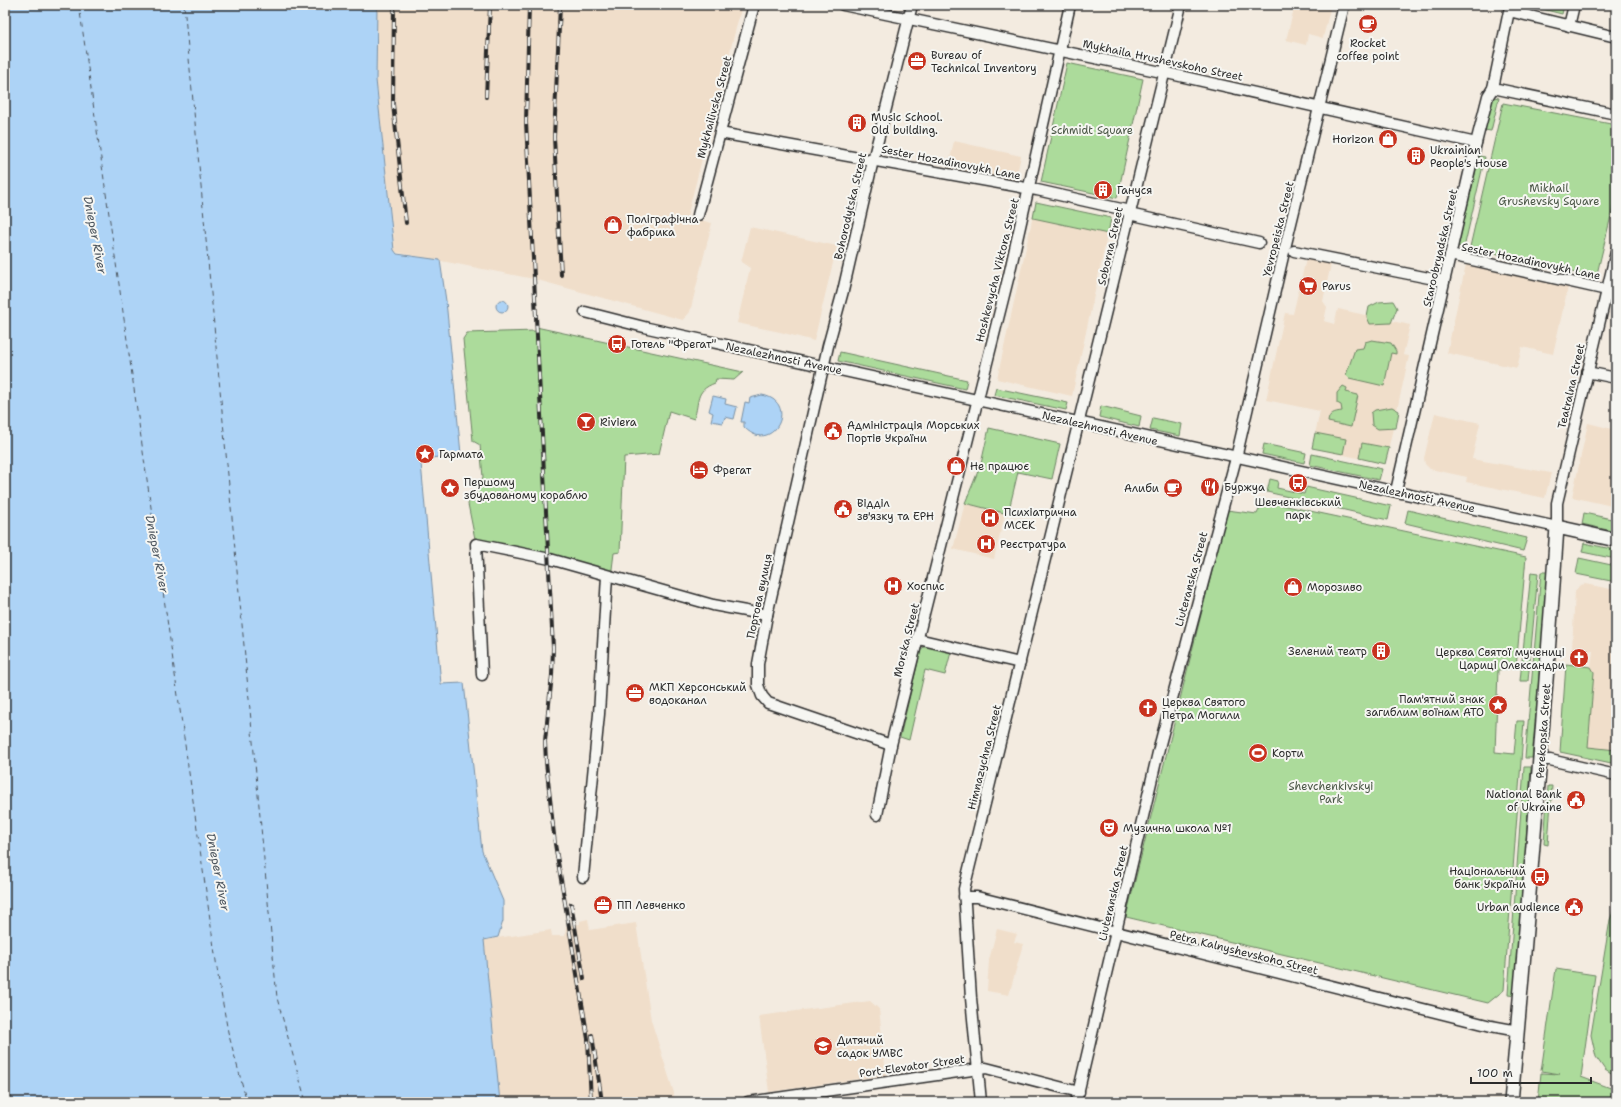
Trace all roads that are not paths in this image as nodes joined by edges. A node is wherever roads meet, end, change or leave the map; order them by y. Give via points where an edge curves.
1 (754, 5) edge
2 (843, 5) edge
3 (912, 5) edge
4 (1070, 5) edge
5 (1181, 5) edge
6 (1344, 5) edge
7 (1574, 5) edge
8 (909, 18) junction
9 (1569, 26) junction
10 (1616, 37) edge
11 (1059, 49) junction
12 (1165, 72) junction
13 (1493, 88) junction
14 (1320, 108) junction
15 (1616, 114) edge
16 (720, 133) junction
17 (1476, 144) junction
18 (873, 160) junction
19 (1029, 189) junction
20 (1130, 212) junction
21 (698, 215) dead end
22 (1259, 243) dead end
23 (1294, 251) dead end
24 (1616, 252) edge
25 (1450, 256) junction
26 (1444, 281) junction
27 (1607, 290) junction
28 (585, 312) dead end
29 (823, 365) junction
30 (1587, 372) junction
31 (1616, 378) edge
32 (978, 400) junction
33 (1079, 422) junction
34 (1236, 458) junction
35 (1396, 491) junction
36 (1557, 527) junction
37 (1616, 540) edge
38 (607, 576) junction
39 (767, 615) junction
40 (918, 639) junction
41 (1020, 663) junction
42 (482, 675) dead end
43 (892, 745) junction
44 (1541, 760) junction
45 (1616, 775) edge
46 (877, 815) dead end
47 (583, 877) dead end
48 (964, 896) junction
49 (1115, 933) junction
50 (1518, 1031) junction
51 (978, 1069) junction
52 (1078, 1092) junction
53 (748, 1102) edge
54 (981, 1102) edge
55 (1076, 1102) edge
56 (1511, 1102) edge

1 - 16 street, Mykhailivska Street
2 - 8 street, Mykhaila Hrushevskoho Street
3 - 8 street, Bohorodytska Street
4 - 11 street, Hoshkevycha Viktora Street
5 - 12 street, Soborna Street
6 - 14 street, Yevropeiska Street
7 - 9 street
8 - 11 street, Mykhaila Hrushevskoho Street
8 - 18 street, Bohorodytska Street
9 - 10 street
9 - 13 street, Staroobryadska Street via 1509,11
11 - 12 street, Mykhaila Hrushevskoho Street
11 - 19 street, Hoshkevycha Viktora Street
12 - 14 street, Mykhaila Hrushevskoho Street
12 - 20 street, Soborna Street
13 - 15 street
13 - 17 street, Staroobryadska Street via 1488,96
14 - 17 street, Mykhaila Hrushevskoho Street
14 - 34 street, Yevropeiska Street
16 - 18 street, Sester Hozadinovykh Lane
16 - 21 street, Mykhailivska Street
17 - 25 street, Staroobryadska Street
18 - 19 street, Sester Hozadinovykh Lane
18 - 29 street, Bohorodytska Street
19 - 20 street, Sester Hozadinovykh Lane
19 - 32 street, Hoshkevycha Viktora Street
20 - 22 street, Sester Hozadinovykh Lane
20 - 33 street, Soborna Street
23 - 26 street
24 - 27 street, Teatralna Street
25 - 26 street, Staroobryadska Street
25 - 27 street, Sester Hozadinovykh Lane
26 - 35 street, Staroobryadska Street
27 - 30 street, Teatralna Street
28 - 29 street, Nezalezhnosti Avenue
29 - 32 street, Nezalezhnosti Avenue
29 - 39 street, Портова вулиця
30 - 31 street
30 - 36 street, Teatralna Street via 1557,503
32 - 33 street, Nezalezhnosti Avenue
32 - 40 street, Morska Street
33 - 34 street, Nezalezhnosti Avenue
33 - 41 street, Himnazychna Street
34 - 35 street, Nezalezhnosti Avenue
34 - 49 street, Liuteranska Street via 1175,686
35 - 36 street, Nezalezhnosti Avenue
36 - 37 main road, Nezalezhnosti Avenue
36 - 44 main road, Perekopska Street
38 - 39 street via 713,605
38 - 42 street via 550,559 476,544
38 - 47 street via 599,714
39 - 43 street, Портова вулиця via 758,664 758,686 762,696 768,702
40 - 41 street
40 - 43 street, Morska Street
41 - 48 street, Himnazychna Street
43 - 46 street, Morska Street
44 - 45 street
44 - 50 main road, Perekopska Street
48 - 49 street, Petra Kalnyshevskoho Street via 977,897
48 - 51 street, Himnazychna Street
49 - 50 street, Petra Kalnyshevskoho Street
49 - 52 street, Liuteranska Street
50 - 56 main road, Perekopska Street
51 - 52 street, Port-Elevator Street via 986,1068
51 - 53 street, Port-Elevator Street
51 - 54 street, Himnazychna Street
52 - 55 street, Liuteranska Street

